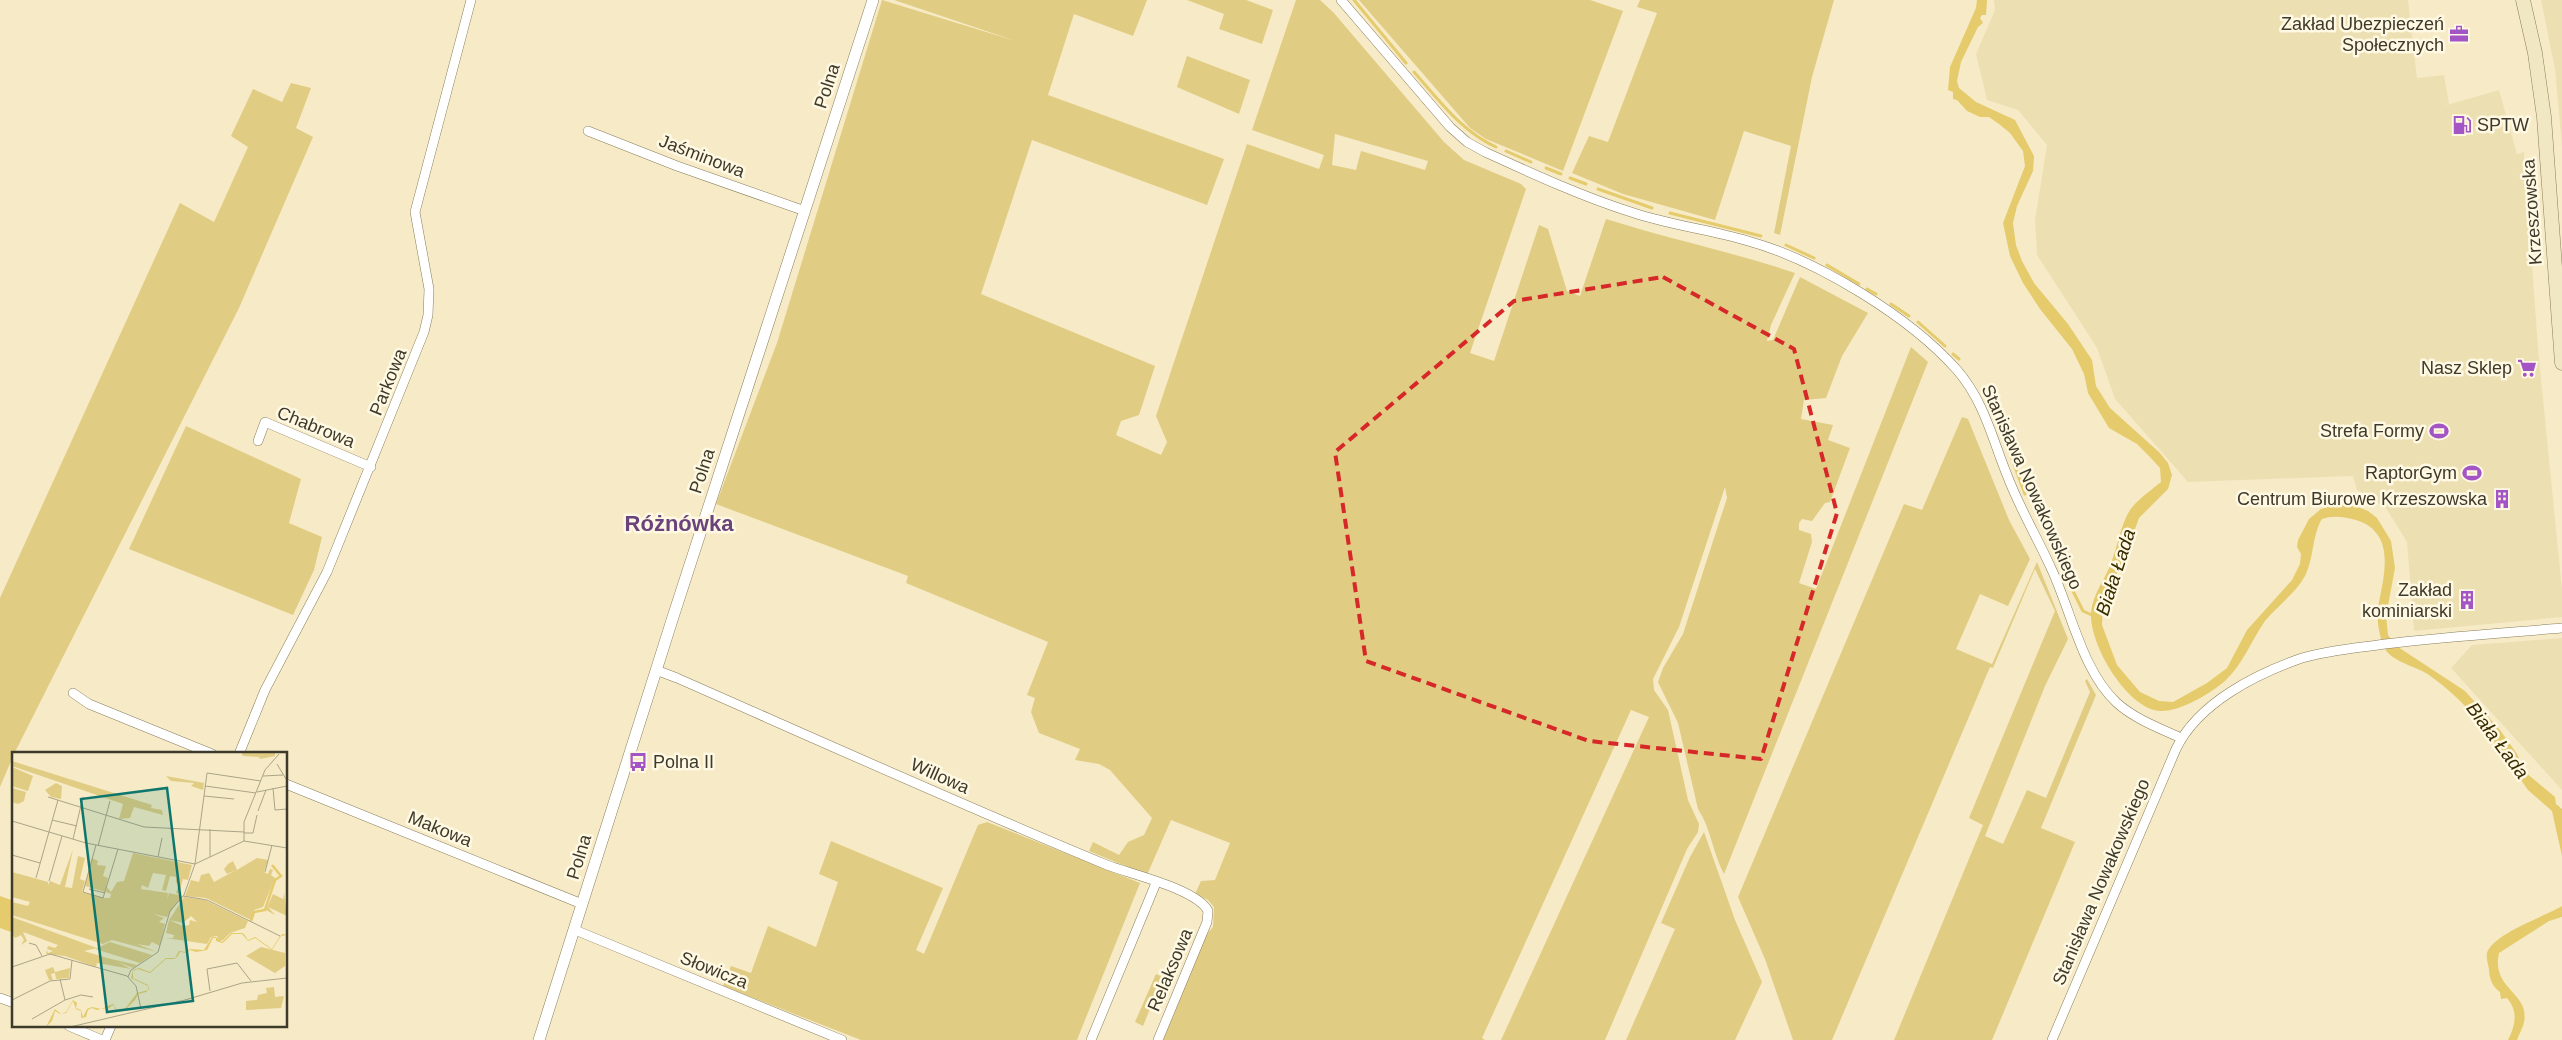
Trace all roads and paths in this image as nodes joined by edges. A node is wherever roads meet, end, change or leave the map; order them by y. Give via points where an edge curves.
1 (471, 0) edge
2 (873, 0) edge
3 (1341, 0) edge
4 (2522, 0) edge
5 (588, 131) dead end
6 (805, 211) junction
7 (2562, 363) edge
8 (258, 441) dead end
9 (371, 467) junction
10 (2562, 628) edge
11 (656, 670) junction
12 (73, 693) dead end
13 (2181, 738) junction
14 (207, 752) edge
15 (240, 752) edge
16 (288, 785) edge
17 (1156, 883) junction
18 (582, 904) junction
19 (1208, 911) joint
20 (574, 930) junction
21 (0, 998) edge
22 (12, 1002) edge
23 (74, 1028) edge
24 (110, 1028) edge
25 (104, 1040) edge
26 (538, 1040) edge
27 (842, 1040) edge
28 (1091, 1040) edge
29 (1158, 1040) edge
30 (2052, 1040) edge

1 - 9 street, Parkowa via 415,212 429,290 426,323
2 - 6 street, Polna
3 - 13 street, Stanisława Nowakowskiego via 1450,127 1467,142 1634,213 1749,241 1807,263 1898,318 1933,347 1957,369 1986,414 2007,476 2104,688 2130,712
4 - 7 main road, Krzeszowska via 2542,98
5 - 6 street, Jaśminowa
6 - 11 street, Polna
8 - 9 street, Chabrowa via 265,422
9 - 15 street, Parkowa via 328,572 265,690
10 - 13 street, Stanisława Nowakowskiego via 2325,652 2272,670 2224,697 2191,725
11 - 17 street, Willowa via 989,815
11 - 18 street, Polna
12 - 14 street via 89,704
13 - 30 street, Stanisława Nowakowskiego
16 - 18 street, Makowa
17 - 19 street, Willowa via 1194,898
17 - 28 street
18 - 20 street, Polna
19 - 29 street, Relaksowa via 1204,930
20 - 26 street, Polna
20 - 27 street, Słowicza
21 - 22 street
23 - 25 street
24 - 25 street

